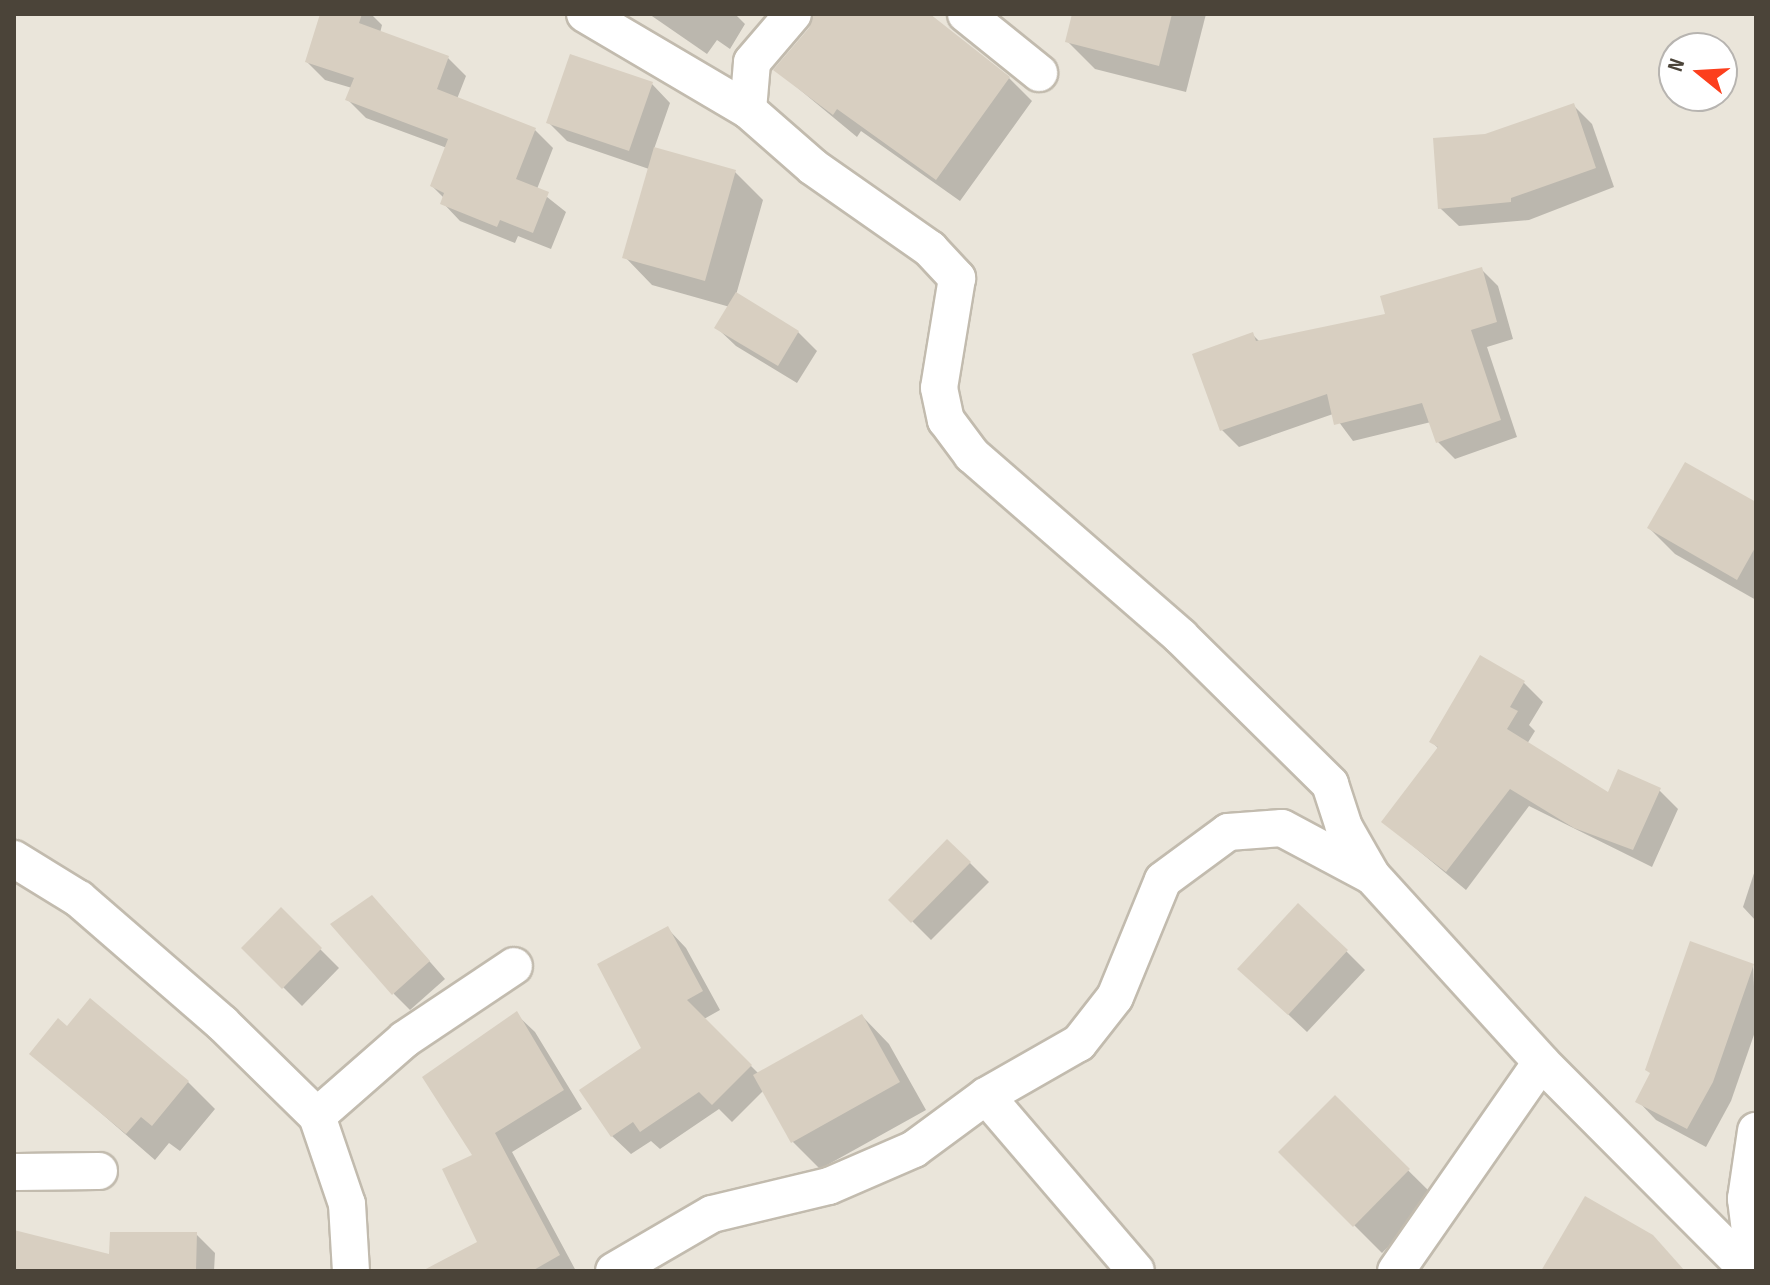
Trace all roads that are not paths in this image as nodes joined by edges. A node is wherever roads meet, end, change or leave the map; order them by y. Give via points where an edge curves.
1 (585, 14) edge
2 (793, 14) edge
3 (966, 14) edge
4 (1039, 73) dead end
5 (748, 110) junction
6 (14, 859) edge
7 (1372, 876) junction
8 (514, 966) dead end
9 (1541, 1062) junction
10 (986, 1096) junction
11 (317, 1116) junction
12 (1756, 1131) edge
13 (99, 1171) dead end
14 (14, 1172) edge
15 (351, 1271) edge
16 (614, 1271) edge
17 (1136, 1271) edge
18 (1396, 1271) edge
19 (1752, 1271) edge

1 - 5 street
2 - 5 street via 752,62
3 - 4 street
5 - 7 street via 813,167 930,249 957,278 939,388 946,420 972,455 1180,636 1330,784 1344,827
6 - 11 street via 79,899 222,1023
7 - 9 street
7 - 10 street via 1282,828 1228,832 1163,880 1115,997 1079,1043
8 - 11 street via 405,1039
9 - 18 street
9 - 19 street
10 - 16 street via 914,1149 829,1186 712,1214
10 - 17 street
11 - 15 street via 347,1204
12 - 19 street via 1746,1199
13 - 14 street

